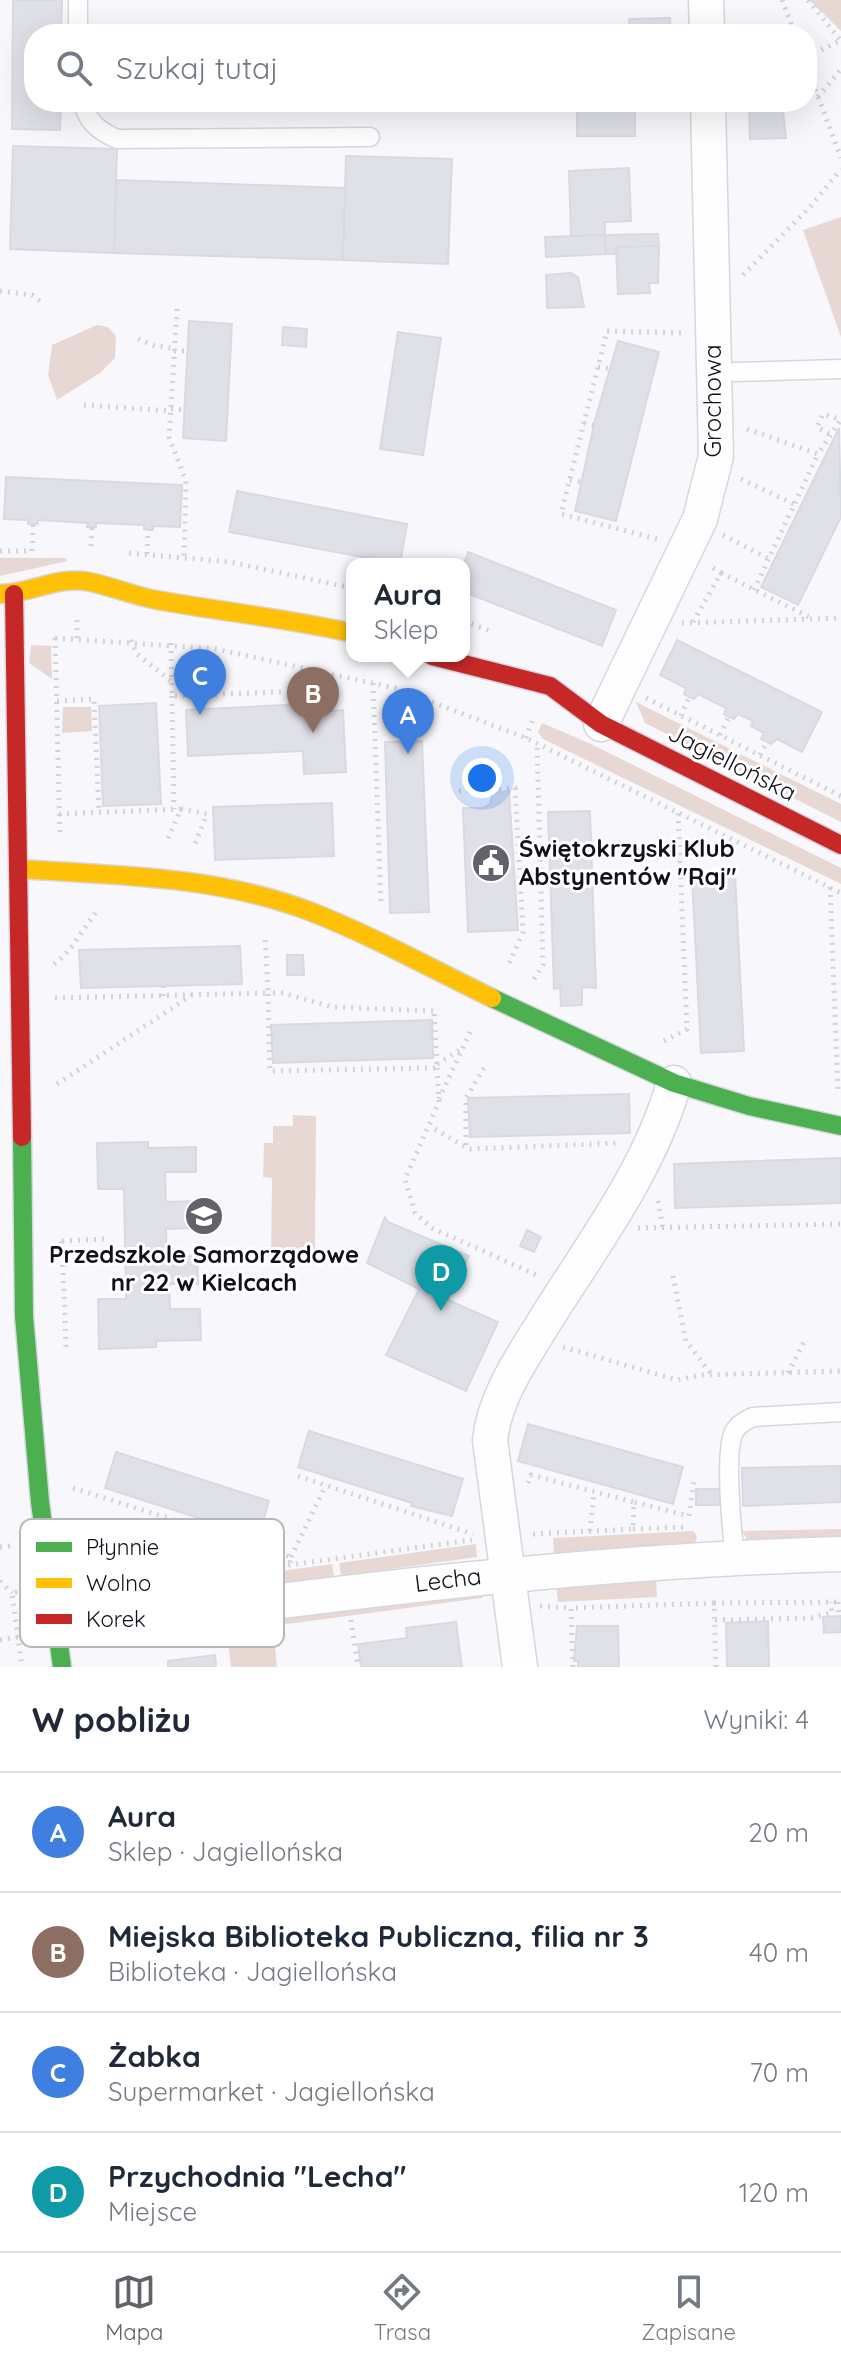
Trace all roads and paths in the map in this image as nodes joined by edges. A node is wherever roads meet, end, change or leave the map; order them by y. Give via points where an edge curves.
1 (78, 0) edge
2 (706, 0) edge
3 (782, 0) edge
4 (808, 0) edge
5 (78, 24) edge
6 (707, 24) edge
7 (791, 24) edge
8 (841, 40) edge
9 (817, 52) edge
10 (841, 69) edge
11 (817, 98) joint
12 (85, 112) edge
13 (708, 112) edge
14 (370, 137) dead end
15 (841, 158) edge
16 (841, 169) edge
17 (741, 278) dead end
18 (0, 291) edge
19 (41, 302) dead end
20 (177, 309) dead end
21 (690, 336) dead end
22 (138, 339) dead end
23 (174, 349) junction
24 (187, 351) dead end
25 (598, 367) junction
26 (610, 369) dead end
27 (841, 369) edge
28 (734, 372) dead end
29 (84, 405) dead end
30 (171, 410) junction
31 (185, 410) dead end
32 (840, 419) edge
33 (584, 423) junction
34 (735, 425) dead end
35 (596, 426) dead end
36 (829, 434) junction
37 (818, 454) junction
38 (731, 474) dead end
39 (570, 480) junction
40 (582, 482) dead end
41 (794, 504) junction
42 (33, 524) dead end
43 (92, 527) dead end
44 (148, 530) dead end
45 (715, 531) dead end
46 (663, 541) dead end
47 (0, 551) edge
48 (32, 551) junction
49 (48, 551) dead end
50 (78, 551) dead end
51 (119, 553) dead end
52 (147, 554) junction
53 (184, 558) junction
54 (769, 559) junction
55 (721, 573) dead end
56 (346, 587) edge
57 (754, 590) junction
58 (7, 594) edge
59 (155, 600) junction
60 (49, 606) dead end
61 (114, 607) dead end
62 (77, 618) dead end
63 (812, 618) junction
64 (841, 618) edge
65 (671, 624) dead end
66 (346, 632) edge
67 (45, 638) dead end
68 (55, 638) junction
69 (77, 638) junction
70 (131, 640) junction
71 (171, 643) junction
72 (450, 662) edge
73 (459, 665) junction
74 (318, 670) junction
75 (172, 683) junction
76 (373, 683) junction
77 (637, 693) dead end
78 (504, 695) dead end
79 (172, 696) junction
80 (689, 697) dead end
81 (57, 701) junction
82 (681, 716) junction
83 (729, 717) dead end
84 (533, 719) dead end
85 (559, 719) dead end
86 (601, 724) junction
87 (720, 735) junction
88 (526, 738) junction
89 (767, 742) dead end
90 (537, 743) junction
91 (760, 755) junction
92 (459, 791) dead end
93 (841, 796) edge
94 (174, 809) junction
95 (99, 812) junction
96 (678, 812) junction
97 (59, 814) junction
98 (841, 845) edge
99 (162, 848) dead end
100 (18, 869) junction
101 (61, 872) junction
102 (132, 877) junction
103 (830, 887) junction
104 (841, 893) edge
105 (263, 898) junction
106 (381, 920) dead end
107 (53, 951) dead end
108 (841, 951) edge
109 (833, 957) junction
110 (53, 965) junction
111 (432, 967) junction
112 (54, 976) dead end
113 (209, 985) dead end
114 (163, 986) dead end
115 (54, 987) dead end
116 (117, 987) dead end
117 (528, 989) dead end
118 (268, 993) junction
119 (209, 994) junction
120 (192, 995) junction
121 (492, 995) junction
122 (163, 996) junction
123 (117, 997) junction
124 (54, 998) junction
125 (449, 1009) dead end
126 (434, 1011) junction
127 (55, 1013) dead end
128 (474, 1018) dead end
129 (463, 1048) junction
130 (399, 1059) dead end
131 (355, 1061) dead end
132 (307, 1062) dead end
133 (487, 1063) dead end
134 (633, 1063) junction
135 (437, 1066) junction
136 (399, 1069) junction
137 (57, 1070) dead end
138 (356, 1070) junction
139 (308, 1071) junction
140 (674, 1083) junction
141 (57, 1084) junction
142 (824, 1091) dead end
143 (58, 1097) dead end
144 (439, 1100) junction
145 (841, 1126) edge
146 (435, 1129) dead end
147 (22, 1134) junction
148 (0, 1135) edge
149 (631, 1143) dead end
150 (466, 1145) junction
151 (841, 1224) edge
152 (62, 1227) dead end
153 (623, 1228) dead end
154 (104, 1239) dead end
155 (62, 1241) junction
156 (673, 1276) dead end
157 (553, 1283) dead end
158 (806, 1338) dead end
159 (534, 1339) junction
160 (66, 1351) dead end
161 (841, 1371) edge
162 (788, 1373) junction
163 (712, 1375) junction
164 (841, 1412) edge
165 (70, 1474) dead end
166 (298, 1476) dead end
167 (331, 1478) dead end
168 (694, 1480) dead end
169 (327, 1486) junction
170 (70, 1487) junction
171 (374, 1491) dead end
172 (524, 1492) dead end
173 (594, 1492) junction
174 (371, 1500) junction
175 (71, 1501) dead end
176 (634, 1502) junction
177 (418, 1505) dead end
178 (415, 1515) junction
179 (689, 1516) junction
180 (42, 1519) edge
181 (166, 1519) edge
182 (633, 1529) junction
183 (590, 1531) junction
184 (532, 1534) dead end
185 (841, 1554) edge
186 (735, 1557) junction
187 (284, 1558) edge
188 (290, 1560) junction
189 (284, 1561) edge
190 (510, 1573) junction
191 (0, 1581) edge
192 (12, 1593) dead end
193 (284, 1599) edge
194 (837, 1602) edge
195 (714, 1603) junction
196 (536, 1605) dead end
197 (571, 1608) junction
198 (836, 1615) edge
199 (715, 1620) junction
200 (352, 1625) dead end
201 (18, 1637) dead end
202 (0, 1640) edge
203 (59, 1647) edge
204 (715, 1651) junction
205 (727, 1651) dead end
206 (62, 1667) edge
207 (358, 1667) edge
208 (520, 1667) edge
209 (573, 1667) edge
210 (716, 1667) edge

1 - 5 lane
2 - 6 street
3 - 7 path
4 - 8 path
8 - 9 path
10 - 11 path
11 - 15 path
12 - 14 lane via 100,132 117,139
13 - 86 street, Grochowa via 716,456 700,519
16 - 17 path
18 - 19 path via 32,295
20 - 23 path
21 - 25 path via 674,331 607,331
22 - 23 path
23 - 24 path
23 - 30 path
25 - 26 path
25 - 33 path
27 - 28 lane
29 - 30 path
30 - 31 path
30 - 53 path via 169,437 186,481
32 - 36 path
32 - 36 path via 823,414 817,427
33 - 35 path
33 - 39 path
34 - 37 path
36 - 37 path
37 - 41 path
38 - 41 path
39 - 40 path
39 - 46 path via 561,514
41 - 54 path
42 - 48 path
43 - 50 path via 91,551
44 - 52 path
45 - 54 path
47 - 48 path
48 - 49 path
51 - 52 path
52 - 53 path
53 - 56 path via 230,562
54 - 57 path
55 - 57 path
57 - 63 path
58 - 59 street via 70,580
58 - 60 street
58 - 100 street
59 - 61 street
59 - 66 street
62 - 69 path
63 - 64 path
63 - 65 path
67 - 68 path
68 - 69 path
68 - 81 path
69 - 70 path
70 - 71 path
70 - 75 path via 137,654
71 - 74 path
71 - 75 path
72 - 73 street, Jagiellońska
73 - 78 street, Jagiellońska
73 - 86 street, Jagiellońska via 550,686
74 - 76 path
74 - 79 path via 307,691
75 - 79 path
76 - 88 path
76 - 106 path
77 - 82 path
79 - 94 path
80 - 82 path
81 - 95 path via 94,699
81 - 97 path
82 - 87 path
83 - 87 path
84 - 88 path
85 - 86 street, Jagiellońska
86 - 98 street, Jagiellońska
87 - 91 path
88 - 90 path
89 - 91 path
90 - 96 path
90 - 117 path via 543,965
91 - 93 path
92 - 121 path via 515,788 523,932
94 - 95 path
94 - 99 path via 181,809
95 - 97 path
96 - 103 path
96 - 134 path via 687,1029 645,1053 641,1050
97 - 101 path
100 - 101 street
100 - 147 street
101 - 102 street
102 - 105 street
102 - 110 path via 105,901 66,956
103 - 104 path
103 - 109 path
105 - 111 street via 308,911
105 - 118 path
107 - 110 path
108 - 109 path
109 - 142 path via 839,1093
110 - 112 path
111 - 121 street
111 - 126 path
113 - 119 path
114 - 122 path
115 - 124 path
116 - 123 path
118 - 119 path
118 - 126 path via 332,1007
118 - 139 path via 270,1071
119 - 120 path
120 - 122 path
120 - 141 path
121 - 134 street
122 - 123 path
123 - 124 path
124 - 127 path
125 - 126 path
126 - 135 path
128 - 129 path
129 - 135 path
129 - 144 path
130 - 136 path
131 - 138 path
132 - 139 path
133 - 150 path via 466,1098
134 - 140 street
135 - 136 path
135 - 144 path
136 - 138 path
137 - 141 path
138 - 139 path
140 - 145 street
140 - 159 street via 651,1148
141 - 143 path
144 - 157 path via 405,1179 415,1213 432,1228
146 - 150 path
147 - 148 lane
147 - 180 street via 24,1316
149 - 150 path via 469,1149
151 - 153 path
152 - 155 path
154 - 155 path
155 - 160 path
156 - 163 path via 686,1341
158 - 162 path
159 - 163 path via 677,1380
159 - 190 street via 497,1405 490,1440
161 - 162 path
162 - 163 path
164 - 186 lane via 753,1417 740,1424 732,1436 731,1456
165 - 170 path
166 - 169 path
167 - 169 path
168 - 179 path
169 - 174 path
169 - 188 path
170 - 175 path
170 - 181 path
171 - 174 path
172 - 173 path via 531,1475
173 - 176 path
173 - 183 path
174 - 178 path
176 - 179 path
176 - 182 path
177 - 178 path
178 - 188 path via 484,1538
179 - 182 path via 694,1527
182 - 183 path
183 - 184 path
185 - 186 street, Lecha
186 - 190 street, Lecha
187 - 188 path
188 - 189 path
190 - 193 street, Lecha
190 - 208 street
191 - 192 path
194 - 195 path
194 - 198 path
195 - 197 path
195 - 199 path
196 - 197 path
197 - 209 path
198 - 199 path
199 - 204 path
200 - 207 path
201 - 202 path
203 - 206 street
204 - 205 path
204 - 210 path

